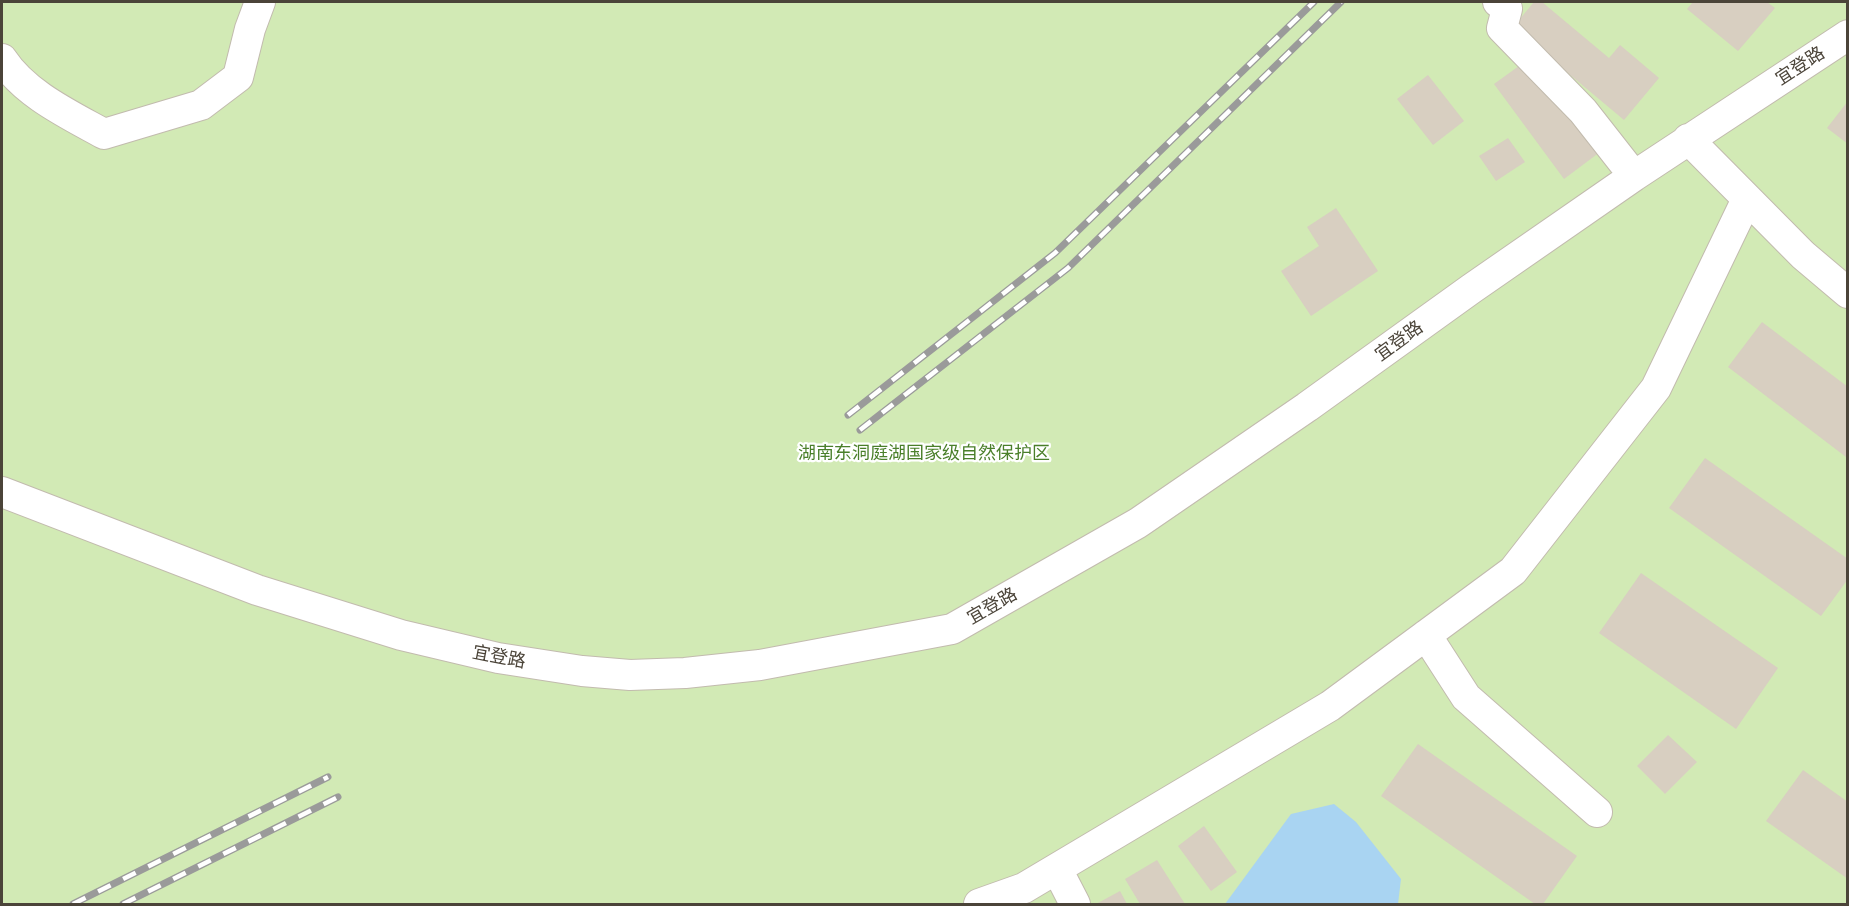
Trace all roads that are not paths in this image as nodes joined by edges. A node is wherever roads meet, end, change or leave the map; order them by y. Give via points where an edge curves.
1 (260, 2) edge
2 (1498, 2) edge
3 (1848, 35) edge
4 (2, 59) edge
5 (1688, 140) junction
6 (1634, 176) junction
7 (1747, 199) junction
8 (1848, 293) edge
9 (2, 492) edge
10 (1426, 635) junction
11 (1597, 812) dead end
12 (1057, 869) junction
13 (979, 904) edge
14 (1074, 904) edge

1 - 4 street via 238,77 201,105 104,134 54,106 11,73
2 - 6 street via 1507,9 1502,28 1583,111
3 - 5 street, 宜登路
5 - 6 street, 宜登路
5 - 7 street
6 - 9 street, 宜登路 via 1138,523 952,629 760,665 685,673 641,675 498,658 401,634 257,590
7 - 8 street
7 - 10 street via 1656,388 1513,571
10 - 11 street via 1466,697
10 - 12 street via 1330,706
12 - 13 street via 1024,888
12 - 14 street

